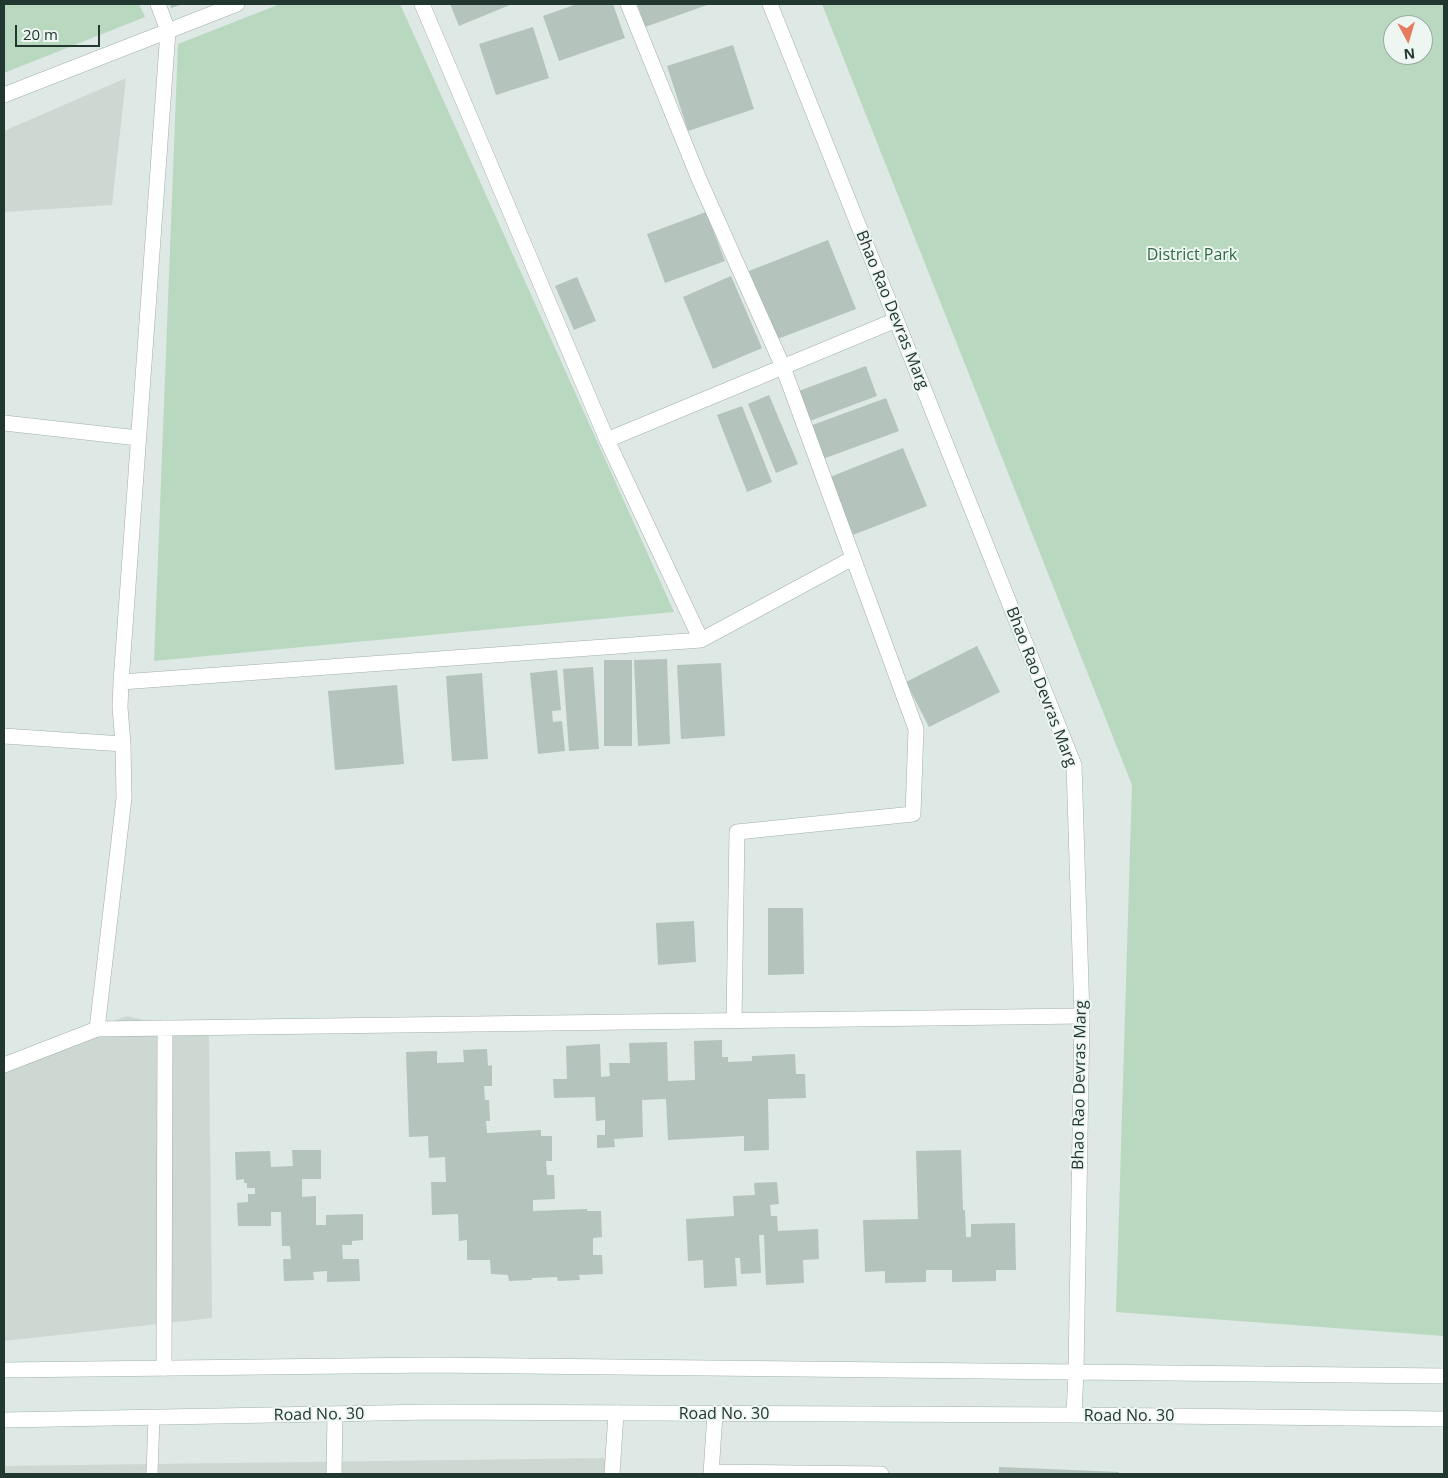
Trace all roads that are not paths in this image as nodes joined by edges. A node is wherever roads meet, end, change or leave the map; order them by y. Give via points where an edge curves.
1 (158, 4) edge
2 (237, 4) edge
3 (422, 4) edge
4 (628, 4) edge
5 (770, 4) edge
6 (168, 31) junction
7 (4, 95) edge
8 (896, 320) junction
9 (783, 367) junction
10 (4, 423) edge
11 (138, 438) junction
12 (608, 440) junction
13 (853, 558) junction
14 (701, 640) junction
15 (121, 682) junction
16 (4, 736) edge
17 (123, 744) junction
18 (1082, 1016) junction
19 (734, 1021) junction
20 (165, 1028) junction
21 (97, 1029) junction
22 (4, 1065) edge
23 (164, 1368) junction
24 (4, 1370) edge
25 (1076, 1372) junction
26 (1444, 1376) edge
27 (616, 1413) junction
28 (715, 1414) junction
29 (335, 1415) junction
30 (1074, 1416) junction
31 (154, 1418) junction
32 (1444, 1419) edge
33 (4, 1420) edge
34 (711, 1473) edge
35 (152, 1474) edge
36 (334, 1474) edge
37 (612, 1474) edge
38 (881, 1474) edge

1 - 6 street
2 - 6 street
3 - 12 street
4 - 9 street via 699,179
5 - 8 street, Bhao Rao Devras Marg
6 - 7 street
6 - 11 street
8 - 9 street
8 - 18 street, Bhao Rao Devras Marg via 1074,765
9 - 12 street
9 - 13 street
10 - 11 street
11 - 15 street
12 - 14 street
13 - 14 street
13 - 19 street via 916,729 913,814 737,832
14 - 15 street
15 - 17 street
16 - 17 street
17 - 21 street via 124,798
18 - 19 street
18 - 25 street, Bhao Rao Devras Marg
19 - 20 street
20 - 21 street
20 - 23 street
21 - 22 street
23 - 24 street
23 - 25 street via 432,1365
25 - 26 street
25 - 30 street, Bhao Rao Devras Marg
27 - 28 street, Road No. 30
27 - 29 street, Road No. 30
27 - 37 street
28 - 30 street, Road No. 30
28 - 34 street
29 - 31 street, Road No. 30
29 - 36 street
30 - 32 street, Road No. 30
31 - 33 street, Road No. 30
31 - 35 lane
34 - 38 street

